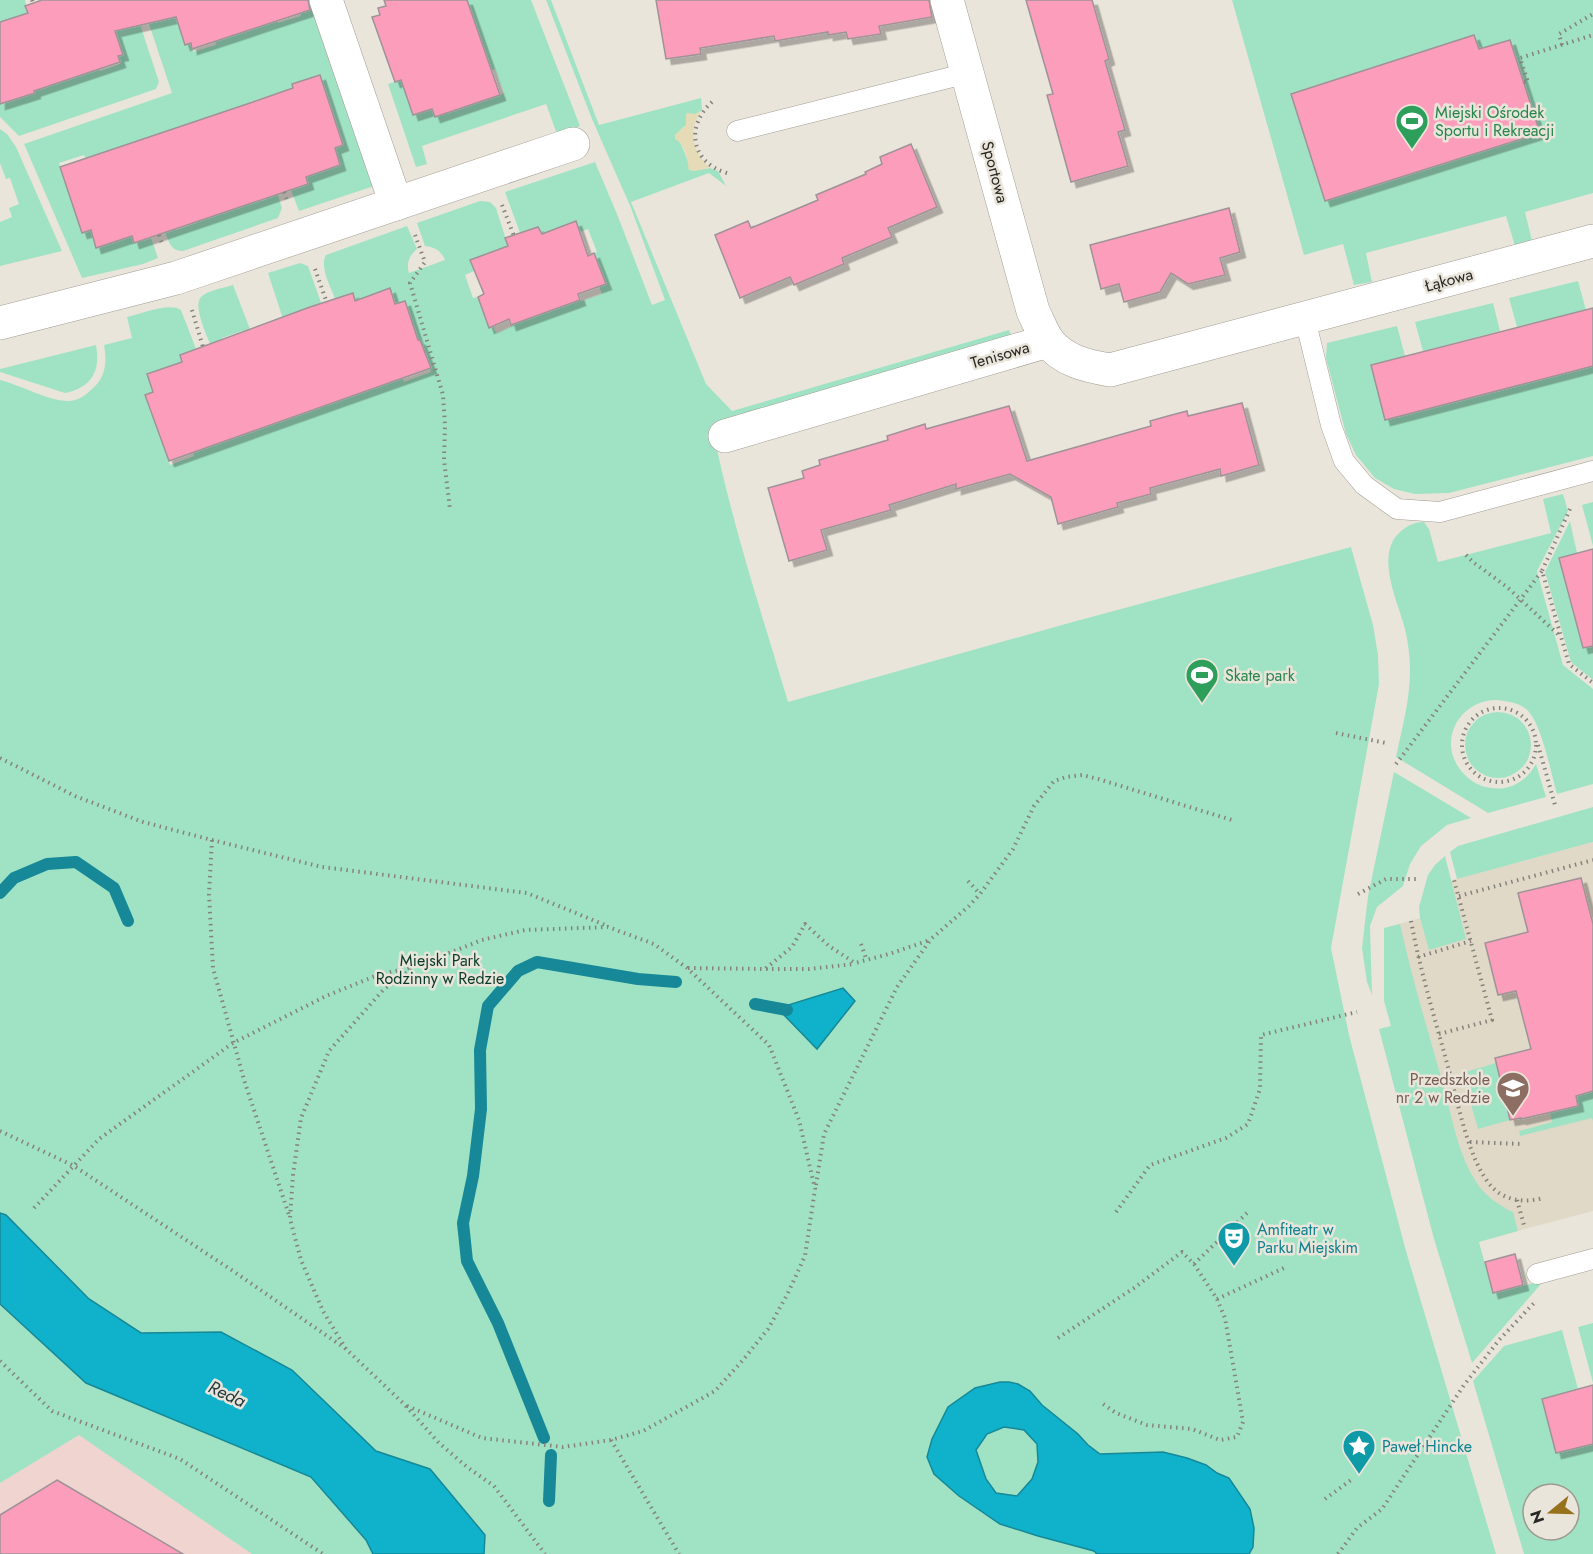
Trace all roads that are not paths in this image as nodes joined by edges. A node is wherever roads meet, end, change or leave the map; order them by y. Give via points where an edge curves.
1 (326, 0) edge
2 (947, 0) edge
3 (968, 73) junction
4 (736, 131) dead end
5 (573, 144) dead end
6 (396, 204) junction
7 (1593, 241) edge
8 (1305, 319) junction
9 (0, 323) edge
10 (1048, 341) junction
11 (725, 436) dead end
12 (1593, 471) edge
13 (1593, 1260) edge
14 (1543, 1272) road end

1 - 6 street
2 - 3 street, Sportowa
3 - 4 lane
3 - 10 street, Sportowa via 1033,311
5 - 6 street
6 - 9 street via 176,278
7 - 8 street, Łąkowa
8 - 10 street, Tenisowa via 1110,370 1068,359
8 - 12 lane via 1331,425 1344,461 1364,485 1397,509 1440,512
10 - 11 street, Tenisowa
13 - 14 lane

